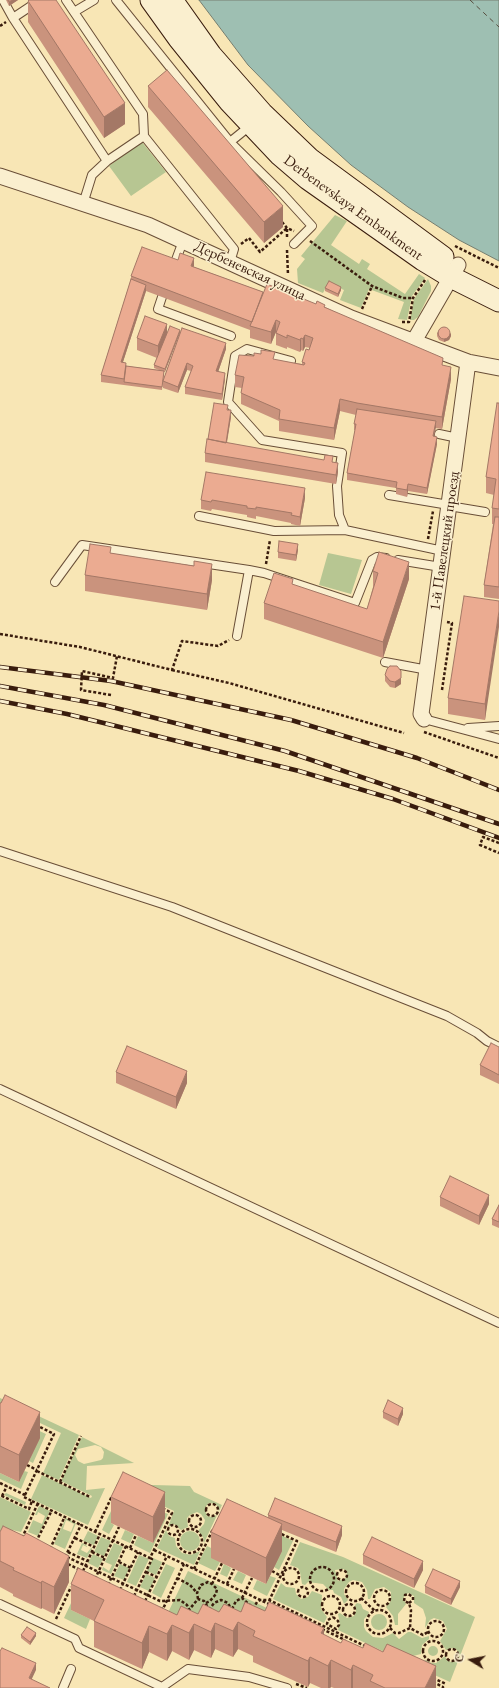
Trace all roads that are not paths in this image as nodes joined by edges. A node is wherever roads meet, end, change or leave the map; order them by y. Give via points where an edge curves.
1 (3, 0) edge
2 (40, 0) edge
3 (66, 0) edge
4 (94, 0) edge
5 (116, 0) edge
6 (151, 0) edge
7 (172, 0) edge
8 (74, 12) junction
9 (13, 18) junction
10 (251, 125) junction
11 (144, 136) junction
12 (230, 142) junction
13 (106, 162) junction
14 (0, 176) edge
15 (83, 204) junction
16 (183, 240) junction
17 (294, 244) dead end
18 (230, 262) junction
19 (173, 268) edge
20 (454, 271) junction
21 (499, 285) edge
22 (162, 297) edge
23 (499, 300) edge
24 (231, 336) dead end
25 (414, 341) junction
26 (291, 361) edge
27 (468, 362) junction
28 (499, 368) edge
29 (439, 434) dead end
30 (458, 438) junction
31 (389, 495) dead end
32 (449, 505) junction
33 (485, 512) dead end
34 (199, 516) dead end
35 (345, 530) junction
36 (443, 551) junction
37 (441, 567) junction
38 (249, 570) junction
39 (55, 582) dead end
40 (237, 636) road end
41 (385, 662) dead end
42 (428, 670) junction
43 (424, 719) joint
44 (499, 726) edge
45 (461, 729) junction
46 (499, 739) edge
47 (0, 851) edge
48 (499, 1047) edge
49 (0, 1089) edge
50 (499, 1323) edge
51 (0, 1604) edge
52 (71, 1669) dead end
53 (63, 1688) edge
54 (287, 1688) edge

1 - 9 lane
2 - 9 lane
3 - 8 lane
4 - 8 lane
5 - 12 lane
6 - 10 main road, Derbenevskaya Embankment via 201,68
7 - 20 main road, Derbenevskaya Embankment via 211,55 262,113 310,159 439,253
8 - 11 lane via 143,114
9 - 13 lane
10 - 12 lane
10 - 20 main road, Derbenevskaya Embankment via 308,179 416,255
11 - 13 lane
11 - 18 lane via 234,249
12 - 17 lane via 312,226
13 - 15 lane via 92,175
14 - 15 street, Дербеневская улица
15 - 16 street, Дербеневская улица via 148,225
16 - 18 street, Дербеневская улица
16 - 19 lane
18 - 25 street, Дербеневская улица via 351,318
20 - 21 main road, Derbenevskaya Embankment
20 - 23 main road, Derbenevskaya Embankment
20 - 25 street
22 - 24 lane via 158,309
25 - 27 street, Дербеневская улица
26 - 35 lane via 247,349 235,356 228,402 262,440 342,453 337,486 339,515
27 - 28 street, Дербеневская улица
27 - 30 street, 1-й Павелецкий проезд
29 - 30 lane
30 - 32 street, 1-й Павелецкий проезд
31 - 32 lane
32 - 33 lane
32 - 36 street, 1-й Павелецкий проезд
34 - 35 lane via 274,530
35 - 36 lane
36 - 37 street, 1-й Павелецкий проезд
37 - 38 lane via 377,557 372,560 355,602
37 - 42 street, 1-й Павелецкий проезд
38 - 39 lane via 82,545
38 - 40 lane
41 - 42 lane
42 - 43 street, 1-й Павелецкий проезд via 421,714
43 - 45 lane
44 - 45 lane
45 - 46 lane
47 - 48 lane via 179,910 447,1016
49 - 50 lane
51 - 54 lane via 75,1639 78,1648 162,1687 188,1669 249,1677
52 - 53 lane

